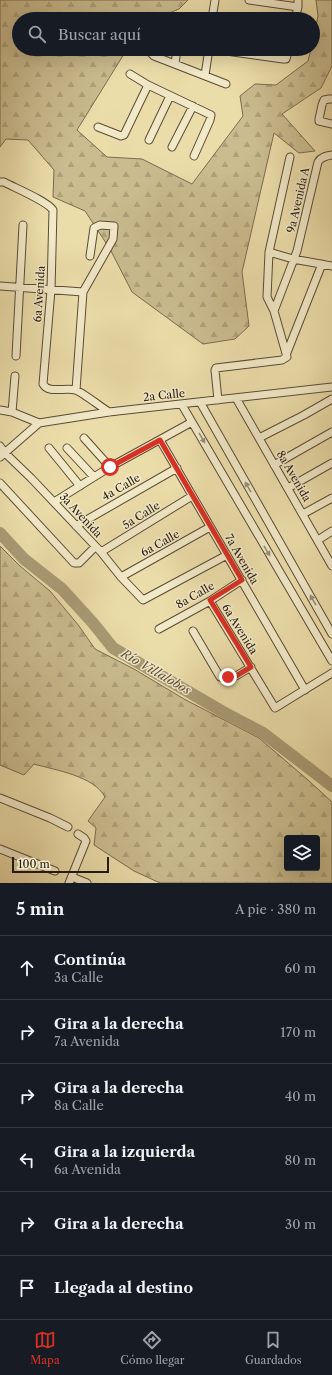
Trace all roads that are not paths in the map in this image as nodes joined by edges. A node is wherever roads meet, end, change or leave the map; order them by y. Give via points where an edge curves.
1 (215, 0) edge
2 (249, 0) edge
3 (298, 4) edge
4 (213, 12) edge
5 (154, 56) edge
6 (176, 56) edge
7 (208, 56) edge
8 (261, 56) edge
9 (287, 56) edge
10 (175, 64) junction
11 (130, 74) dead end
12 (205, 75) junction
13 (226, 84) dead end
14 (148, 85) junction
15 (170, 96) junction
16 (332, 99) edge
17 (192, 106) junction
18 (332, 124) edge
19 (98, 127) dead end
20 (149, 140) dead end
21 (172, 147) dead end
22 (332, 155) edge
23 (194, 156) dead end
24 (290, 157) dead end
25 (0, 182) edge
26 (24, 225) dead end
27 (269, 252) junction
28 (90, 256) dead end
29 (293, 259) junction
30 (322, 264) junction
31 (332, 266) edge
32 (0, 286) edge
33 (21, 288) junction
34 (51, 290) junction
35 (83, 292) junction
36 (274, 311) junction
37 (16, 356) dead end
38 (286, 356) junction
39 (15, 376) dead end
40 (332, 386) edge
41 (76, 390) junction
42 (236, 398) junction
43 (332, 399) edge
44 (218, 400) junction
45 (200, 402) junction
46 (182, 405) junction
47 (0, 410) edge
48 (12, 412) junction
49 (109, 412) junction
50 (39, 422) junction
51 (192, 422) junction
52 (332, 432) edge
53 (84, 438) dead end
54 (260, 438) junction
55 (160, 440) junction
56 (0, 446) edge
57 (49, 448) dead end
58 (66, 448) dead end
59 (2, 455) edge
60 (332, 463) edge
61 (274, 464) junction
62 (110, 467) junction
63 (177, 468) junction
64 (94, 477) junction
65 (0, 483) edge
66 (80, 486) junction
67 (288, 488) junction
68 (192, 496) junction
69 (332, 498) edge
70 (54, 502) junction
71 (303, 514) junction
72 (76, 526) junction
73 (210, 527) junction
74 (332, 531) edge
75 (318, 540) junction
76 (98, 550) junction
77 (226, 555) junction
78 (332, 564) edge
79 (121, 578) junction
80 (242, 580) junction
81 (210, 600) junction
82 (159, 629) dead end
83 (192, 631) dead end
84 (332, 634) edge
85 (332, 661) edge
86 (251, 667) junction
87 (332, 673) edge
88 (305, 690) junction
89 (0, 798) edge
90 (68, 827) dead end
91 (78, 834) dead end
92 (0, 848) edge
93 (56, 871) dead end
94 (71, 880) edge
95 (87, 883) edge

1 - 4 street
2 - 3 street
5 - 10 street
6 - 10 street
7 - 12 street
8 - 9 street via 286,59
10 - 12 street
11 - 14 street
12 - 13 street
14 - 15 street
14 - 19 street via 126,134 121,136
15 - 17 street
15 - 20 street
16 - 18 street via 324,100 319,121
17 - 21 street
17 - 23 street via 210,114 211,117
22 - 29 street, 9a Avenida A via 320,158 318,162
24 - 27 street
25 - 34 street, 6a Avenida via 53,209
26 - 33 street
27 - 29 street
27 - 36 street via 267,297
28 - 35 street via 94,228 98,225 114,226 113,239
29 - 30 street
29 - 36 street, 9a Avenida A
30 - 31 street
30 - 38 street
32 - 33 street
33 - 34 street
33 - 37 street
34 - 35 street
34 - 41 street, 6a Avenida via 43,384 48,389
35 - 41 street
36 - 38 street
38 - 44 street via 286,359 282,360 216,368
39 - 48 street
40 - 42 street, 2a Calle
41 - 49 street
42 - 44 street, 2a Calle
42 - 54 street, 8a Avenida
43 - 54 street
44 - 45 street, 2a Calle
45 - 46 street, 2a Calle
84 -> 45 street
46 - 49 street, 2a Calle
46 - 51 street
47 - 48 street, 2a Calle
48 - 50 street, 2a Calle
49 - 50 street, 2a Calle
50 - 59 street
51 - 55 street
51 -> 85 street
52 - 61 street
53 - 62 street
54 - 61 street, 8a Avenida
55 - 62 street
55 - 63 street, 7a Avenida
56 - 59 street, 3a Avenida
57 - 66 street
58 - 64 street
59 - 70 street, 3a Avenida
60 - 67 street
61 - 67 street, 8a Avenida
62 - 64 street
63 - 68 street, 7a Avenida
63 - 72 street, 4a Calle
64 - 66 street
65 - 76 street, 5a Calle via 74,562 79,563
66 - 70 street
67 - 71 street, 8a Avenida
68 - 73 street, 7a Avenida
68 - 76 street, 5a Calle
69 - 71 street
70 - 72 street, 3a Avenida
71 - 75 street, 8a Avenida
72 - 76 street, 3a Avenida
73 - 77 street, 7a Avenida
73 - 79 street, 6a Calle
74 - 75 street
75 - 78 street, 8a Avenida
76 - 79 street, 3a Avenida
77 - 79 street, 3a Avenida via 144,600
77 - 80 street, 7a Avenida
80 - 81 street, 8a Calle
80 - 88 street, 7a Avenida
81 - 82 street, 8a Calle
81 - 86 street, 6a Avenida
83 - 86 street via 220,677 236,676
86 - 88 street, 6a Avenida via 275,708
87 - 88 street
89 - 90 street
91 - 94 street via 86,842
92 - 93 street
94 - 95 street

